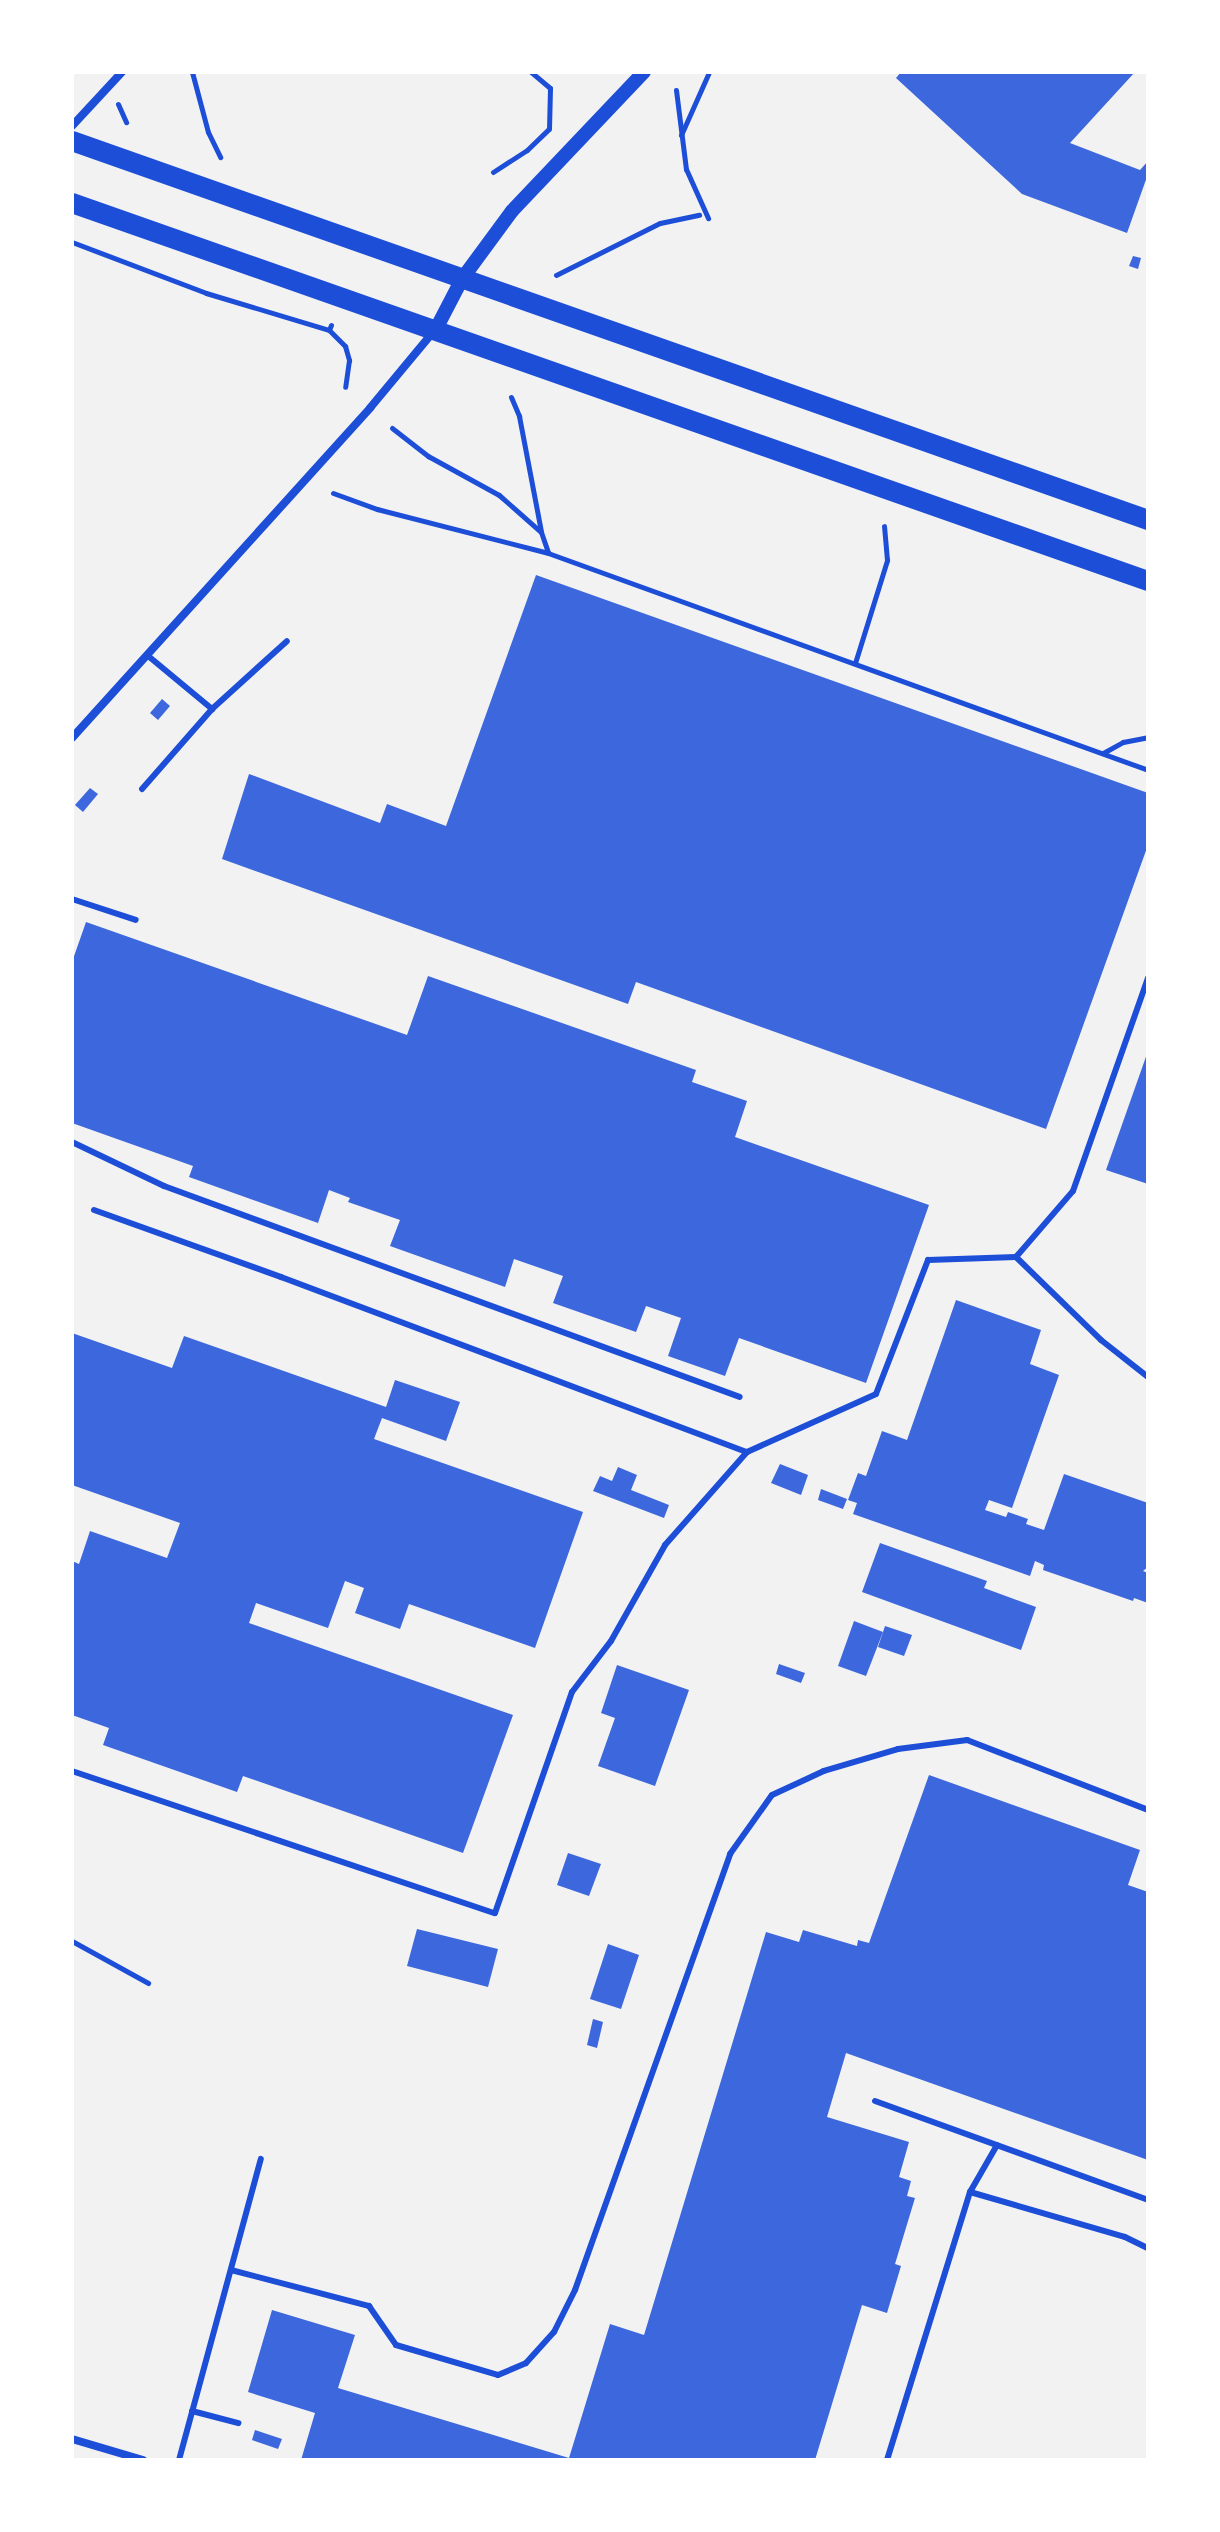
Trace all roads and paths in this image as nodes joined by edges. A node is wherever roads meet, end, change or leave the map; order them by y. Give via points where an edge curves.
1 (122, 72) edge
2 (192, 72) edge
3 (531, 72) edge
4 (644, 72) edge
5 (709, 72) edge
6 (676, 90) dead end
7 (72, 126) edge
8 (681, 136) junction
9 (72, 141) edge
10 (220, 157) dead end
11 (493, 172) dead end
12 (72, 203) edge
13 (699, 215) dead end
14 (708, 218) dead end
15 (72, 242) edge
16 (556, 275) dead end
17 (462, 279) junction
18 (436, 329) junction
19 (345, 387) dead end
20 (511, 397) dead end
21 (392, 428) dead end
22 (333, 493) dead end
23 (1148, 520) edge
24 (884, 526) dead end
25 (541, 532) junction
26 (548, 553) junction
27 (1148, 581) edge
28 (287, 641) dead end
29 (147, 655) junction
30 (855, 663) junction
31 (212, 709) junction
32 (1148, 737) edge
33 (72, 738) edge
34 (1102, 753) junction
35 (1148, 770) edge
36 (142, 789) dead end
37 (72, 899) edge
38 (136, 920) dead end
39 (1148, 978) edge
40 (72, 1142) edge
41 (94, 1210) dead end
42 (1016, 1257) junction
43 (1148, 1377) edge
44 (740, 1397) dead end
45 (747, 1452) junction
46 (72, 1771) edge
47 (1148, 1810) edge
48 (72, 1941) edge
49 (148, 1983) dead end
50 (875, 2101) dead end
51 (997, 2145) junction
52 (261, 2159) dead end
53 (970, 2192) junction
54 (1148, 2200) edge
55 (1148, 2248) edge
56 (231, 2270) junction
57 (192, 2411) junction
58 (238, 2423) dead end
59 (72, 2439) edge
60 (143, 2460) edge
61 (179, 2460) edge
62 (887, 2460) edge

1 - 7 street
2 - 10 path
3 - 11 path via 550,88 549,129
4 - 17 street via 512,211
5 - 8 path
6 - 8 path
8 - 14 path via 686,169
9 - 17 main road
12 - 18 main road
13 - 16 path via 660,223
15 - 19 path via 206,293 330,327 349,360
17 - 18 street
17 - 23 main road
18 - 27 main road
18 - 29 street
20 - 25 path
21 - 25 path via 428,456 499,495
22 - 26 path
24 - 30 path via 887,560
25 - 26 path
26 - 30 path
28 - 31 lane
29 - 31 lane
29 - 33 street
30 - 34 path
31 - 36 lane
32 - 34 path
34 - 35 path
37 - 38 lane
39 - 42 lane via 1073,1191
40 - 44 lane via 164,1186
41 - 45 lane
42 - 43 lane via 1101,1340
42 - 45 lane via 928,1260 876,1394
45 - 46 lane via 665,1545 611,1641 572,1692 495,1913
47 - 56 lane via 967,1740 898,1749 824,1771 772,1795 730,1854 575,2290 554,2332 526,2363 498,2375 396,2345 369,2306
48 - 49 path
50 - 51 lane
51 - 53 lane
51 - 54 lane
52 - 56 lane
53 - 55 lane
53 - 62 lane
56 - 57 lane
57 - 58 lane
57 - 61 lane
59 - 60 street

